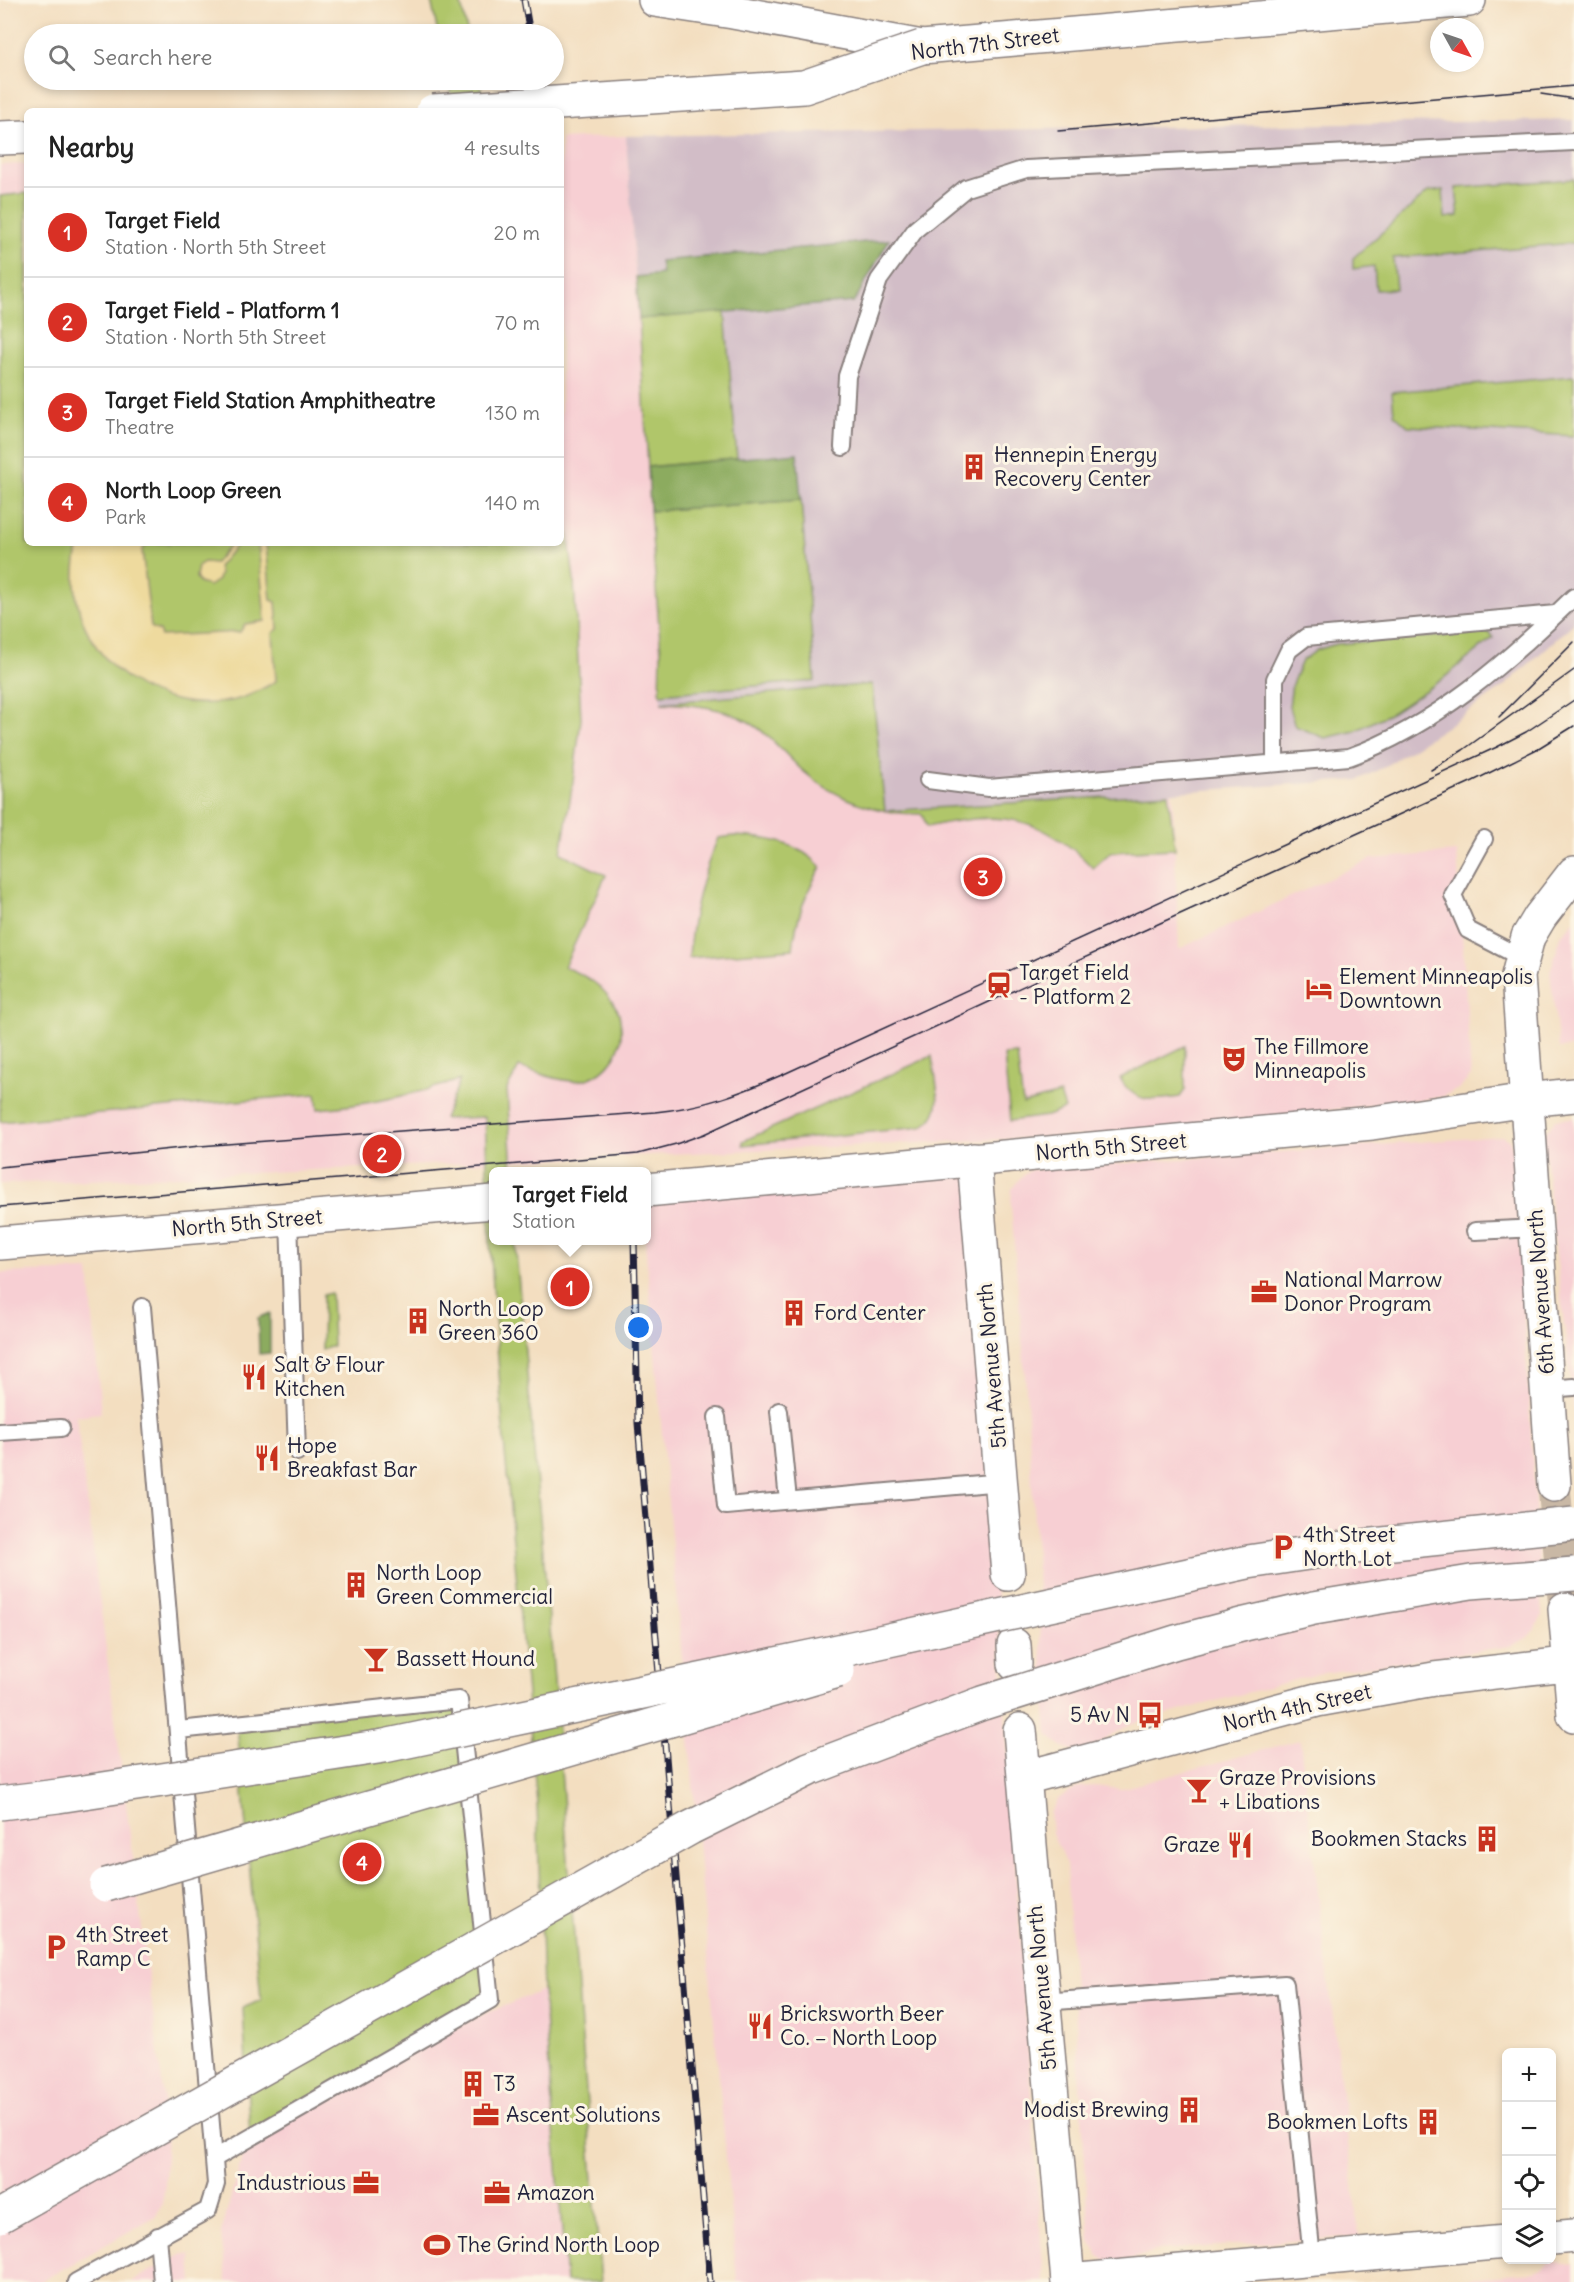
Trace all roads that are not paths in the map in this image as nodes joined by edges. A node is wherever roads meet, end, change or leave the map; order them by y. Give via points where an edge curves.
1 (655, 0) edge
2 (1469, 0) edge
3 (922, 47) junction
4 (479, 108) edge
5 (1574, 142) edge
6 (843, 447) dead end
7 (1574, 597) edge
8 (1556, 614) junction
9 (1275, 763) junction
10 (928, 780) dead end
11 (1484, 839) dead end
12 (1574, 873) edge
13 (1522, 958) junction
14 (1574, 1095) edge
15 (1527, 1100) junction
16 (974, 1159) junction
17 (656, 1189) edge
18 (489, 1202) edge
19 (289, 1220) junction
20 (1536, 1228) junction
21 (1474, 1231) dead end
22 (0, 1243) edge
23 (142, 1307) dead end
24 (1561, 1388) edge
25 (779, 1411) dead end
26 (717, 1417) dead end
27 (61, 1428) dead end
28 (0, 1432) edge
29 (297, 1452) dead end
30 (1002, 1482) junction
31 (1554, 1485) tunnel mouth
32 (788, 1500) junction
33 (1574, 1524) edge
34 (1008, 1574) dead end
35 (1574, 1574) edge
36 (1122, 1588) junction
37 (1564, 1610) tunnel mouth
38 (1572, 1663) edge
39 (1574, 1715) edge
40 (178, 1730) junction
41 (1020, 1730) dead end
42 (1024, 1778) junction
43 (0, 1803) edge
44 (106, 1885) dead end
45 (1043, 2002) junction
46 (215, 2158) junction
47 (0, 2216) edge
48 (158, 2236) junction
49 (1574, 2236) edge
50 (1556, 2238) edge
51 (1502, 2242) edge
52 (1312, 2259) junction
53 (1068, 2281) edge
54 (76, 2282) edge
55 (162, 2282) edge

1 - 3 main road
2 - 3 main road, North 7th Street
3 - 4 main road, North 7th Street, bridge via 804,87
5 - 6 lane via 1026,169 966,188 916,229 879,280 847,376
7 - 8 lane
8 - 9 lane via 1487,676 1381,746 1349,756
8 - 9 lane via 1306,637 1289,650 1275,679
9 - 10 lane via 989,788
11 - 13 lane via 1453,895 1468,930
12 - 13 main road, 6th Avenue North via 1540,917
13 - 15 main road, 6th Avenue North via 1518,975
14 - 15 main road, North 5th Street
15 - 16 main road, North 5th Street via 1372,1123
15 - 20 main road, 6th Avenue North
16 - 17 main road, North 5th Street
16 - 30 main road, 5th Avenue North
18 - 19 main road, North 5th Street
19 - 22 main road, North 5th Street
19 - 29 lane
20 - 21 lane
20 - 24 main road, 6th Avenue North
23 - 40 lane
24 - 31 main road, 6th Avenue North
25 - 32 lane
26 - 32 lane via 726,1506
27 - 28 lane
30 - 32 lane
30 - 34 main road, 5th Avenue North
33 - 36 main road, bridge via 1335,1549
35 - 47 main road, bridge via 1471,1582 1314,1608 1245,1624 983,1703 809,1769 690,1828
36 - 43 main road, bridge via 384,1746
36 - 44 main road, bridge
37 - 38 main road
38 - 39 main road
38 - 42 main road, North 4th Street via 1434,1679 1317,1700
40 - 46 lane
40 - 46 lane via 459,1700 490,2000
41 - 42 main road, 5th Avenue North
42 - 45 main road, 5th Avenue North
45 - 52 lane via 1285,1984
45 - 53 main road, 5th Avenue North
46 - 48 lane via 216,2184 208,2210
48 - 54 lane
48 - 55 lane
49 - 50 main road
51 - 52 main road
52 - 53 main road

